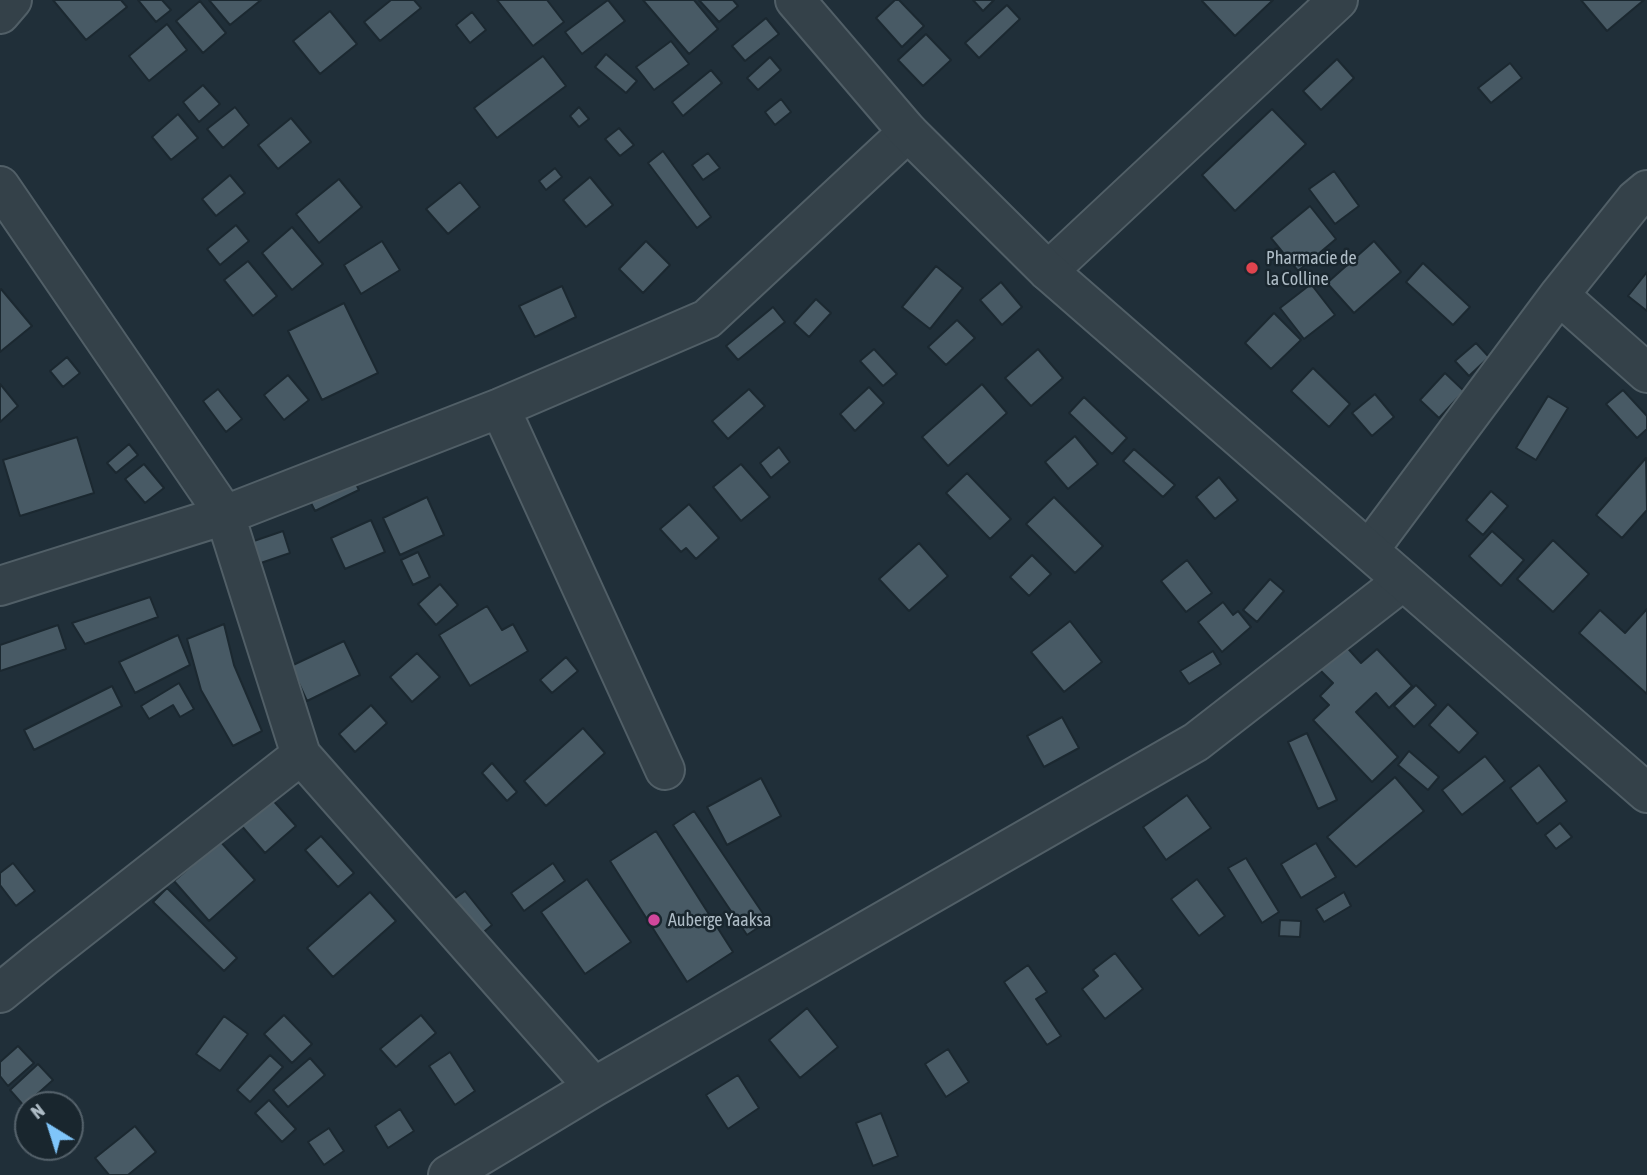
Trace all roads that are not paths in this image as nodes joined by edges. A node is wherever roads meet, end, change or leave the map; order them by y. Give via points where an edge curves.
1 (12, 0) edge
2 (1338, 0) edge
3 (799, 2) edge
4 (0, 14) edge
5 (908, 132) junction
6 (0, 186) edge
7 (1647, 190) edge
8 (1048, 271) junction
9 (1559, 295) junction
10 (1647, 373) edge
11 (500, 408) junction
12 (225, 515) junction
13 (1369, 550) junction
14 (1403, 581) junction
15 (0, 586) edge
16 (301, 755) junction
17 (666, 770) dead end
18 (1647, 793) edge
19 (0, 993) edge
20 (594, 1087) junction
21 (447, 1175) edge

1 - 4 street
2 - 8 street
3 - 5 street
5 - 8 street
5 - 11 street via 707,319
6 - 12 street
7 - 9 street
8 - 13 street
9 - 10 street
9 - 13 street
11 - 12 street
11 - 17 street
12 - 15 street
12 - 16 street
13 - 14 street
14 - 18 street
14 - 20 street via 1196,742
16 - 19 street
16 - 20 street
20 - 21 street

